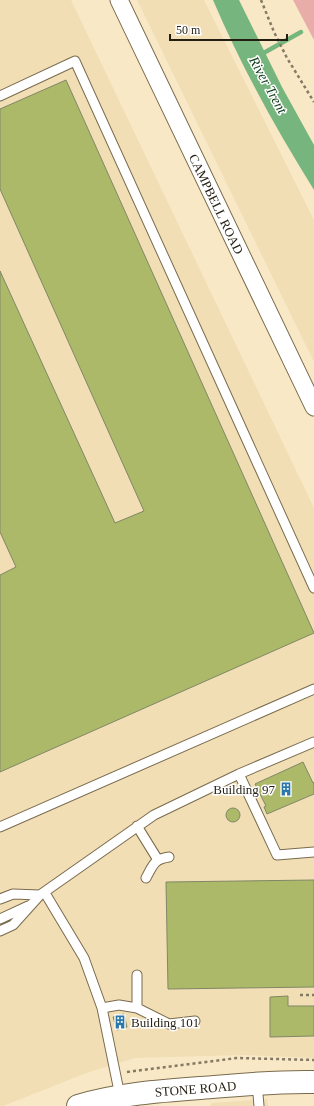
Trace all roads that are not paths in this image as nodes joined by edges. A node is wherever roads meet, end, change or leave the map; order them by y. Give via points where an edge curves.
1 (119, 0) edge
2 (0, 96) edge
3 (314, 407) edge
4 (314, 588) edge
5 (314, 689) edge
6 (314, 742) edge
7 (239, 774) junction
8 (137, 826) junction
9 (0, 827) edge
10 (314, 852) edge
11 (169, 857) dead end
12 (158, 860) junction
13 (146, 878) dead end
14 (42, 894) junction
15 (0, 899) edge
16 (33, 904) junction
17 (0, 919) edge
18 (0, 931) edge
19 (138, 975) dead end
20 (102, 1008) junction
21 (137, 1008) junction
22 (195, 1021) dead end
23 (314, 1082) edge
24 (257, 1083) junction
25 (120, 1096) junction
26 (145, 1099) edge
27 (78, 1106) edge
28 (259, 1106) edge

1 - 3 street, CAMPBELL ROAD
2 - 4 lane via 75,61
5 - 9 lane
6 - 7 lane
7 - 8 lane via 154,815
7 - 10 lane via 277,855
8 - 12 lane
8 - 14 lane
11 - 12 lane
12 - 13 lane via 154,862
14 - 15 lane via 13,894
14 - 16 lane
14 - 20 lane via 84,958
16 - 17 lane
16 - 18 lane via 13,925
19 - 21 lane
20 - 21 lane via 119,1005
20 - 25 lane
21 - 22 lane via 169,1024
23 - 24 highway, STONE ROAD
24 - 26 highway, STONE ROAD
24 - 28 lane
25 - 26 highway, STONE ROAD
25 - 27 highway, STONE ROAD

